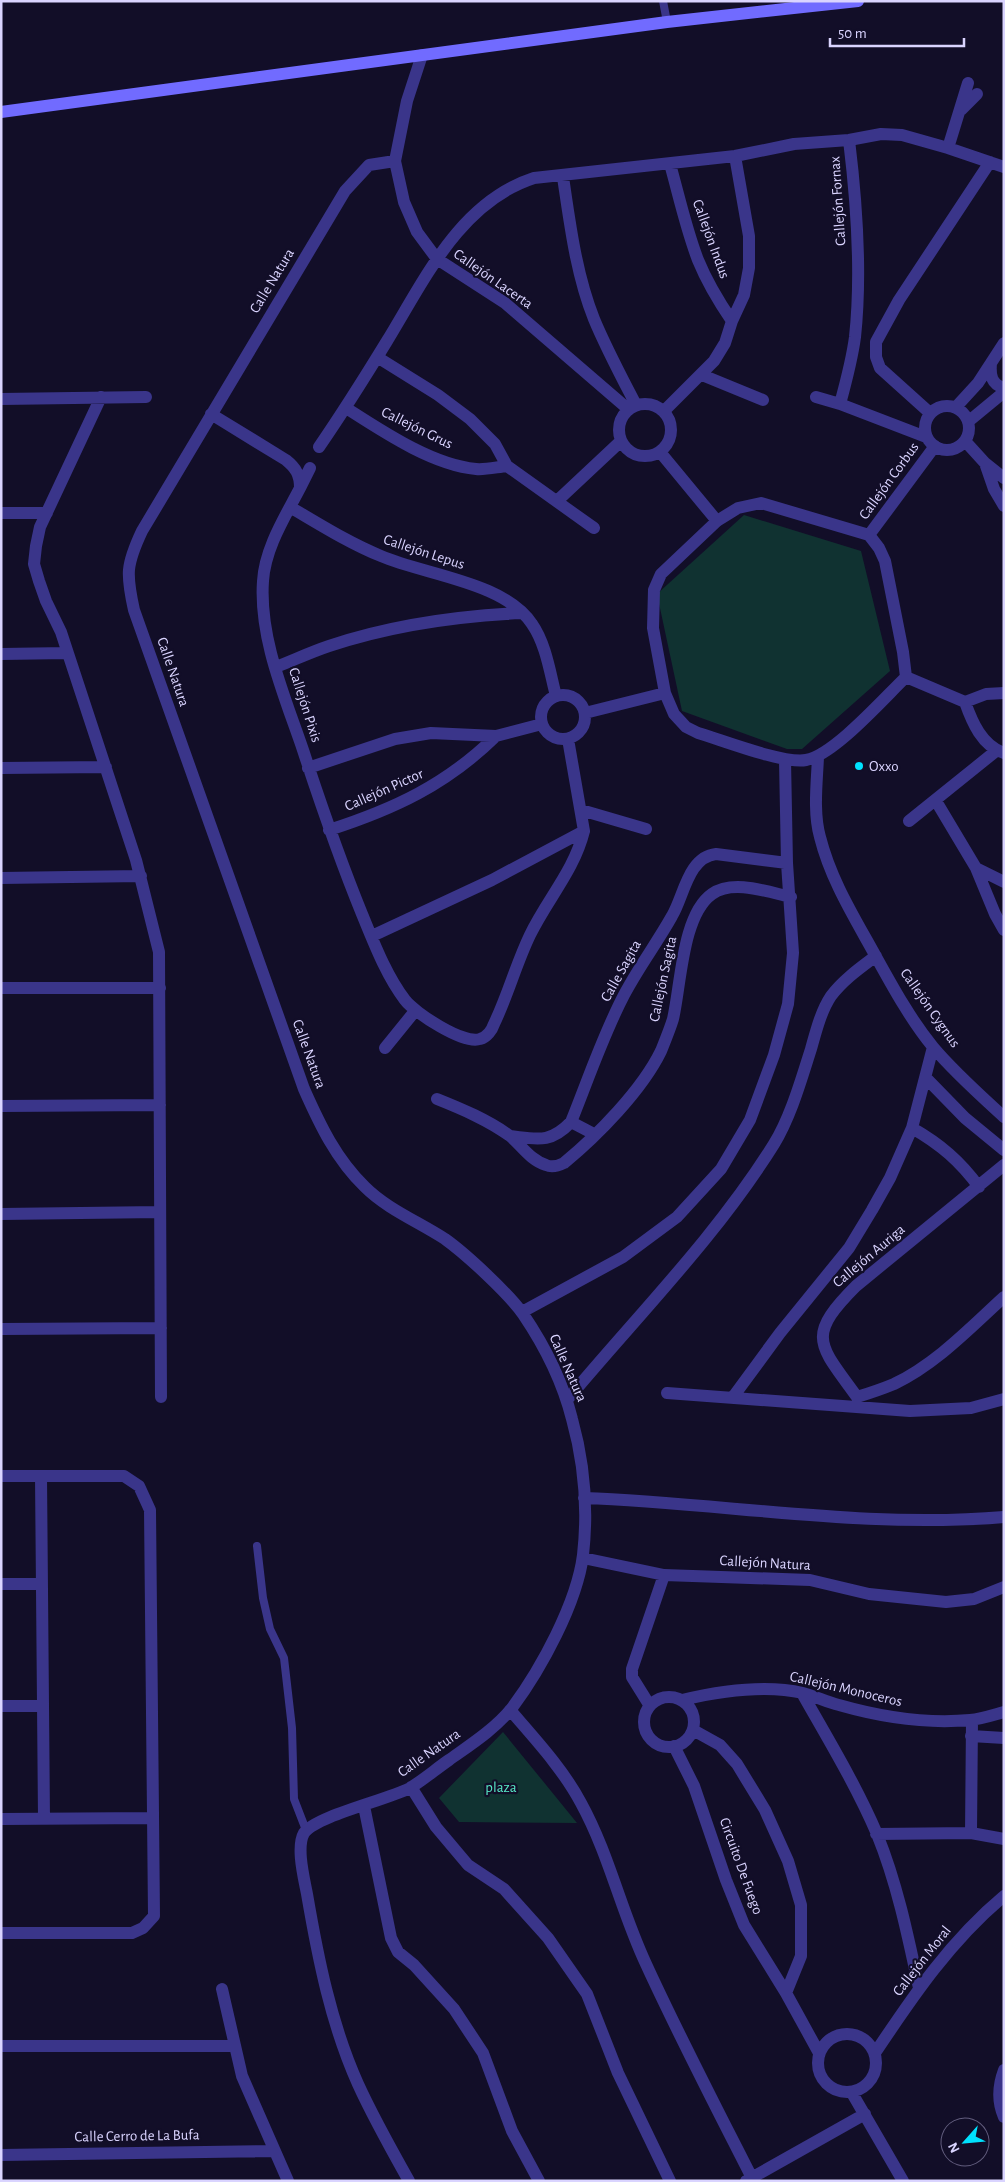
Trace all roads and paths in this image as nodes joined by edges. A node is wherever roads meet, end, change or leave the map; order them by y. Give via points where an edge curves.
1 (663, 1) edge
2 (858, 1) edge
3 (668, 22) junction
4 (422, 55) junction
5 (968, 83) dead end
6 (977, 94) dead end
7 (1, 112) edge
8 (959, 112) junction
9 (849, 140) junction
10 (948, 148) junction
11 (735, 156) junction
12 (395, 161) junction
13 (990, 162) junction
14 (670, 164) junction
15 (1004, 167) edge
16 (563, 176) junction
17 (436, 259) junction
18 (732, 321) junction
19 (1004, 343) edge
20 (378, 357) junction
21 (991, 363) junction
22 (702, 374) junction
23 (1004, 388) edge
24 (1004, 392) edge
25 (101, 397) junction
26 (146, 397) dead end
27 (816, 397) dead end
28 (1, 399) edge
29 (763, 400) dead end
30 (840, 404) junction
31 (632, 407) junction
32 (956, 407) junction
33 (346, 408) junction
34 (664, 411) junction
35 (930, 413) junction
36 (211, 414) junction
37 (969, 421) junction
38 (621, 441) junction
39 (931, 441) junction
40 (965, 441) junction
41 (319, 447) dead end
42 (660, 452) junction
43 (985, 463) junction
44 (507, 466) junction
45 (310, 468) dead end
46 (1004, 478) edge
47 (300, 485) junction
48 (557, 500) junction
49 (1004, 506) edge
50 (290, 507) junction
51 (1, 513) edge
52 (47, 514) junction
53 (1004, 514) edge
54 (717, 521) junction
55 (594, 528) dead end
56 (869, 535) junction
57 (522, 613) junction
58 (68, 653) junction
59 (1, 654) edge
60 (276, 667) junction
61 (906, 677) junction
62 (665, 693) junction
63 (1004, 694) edge
64 (556, 696) junction
65 (965, 702) junction
66 (585, 713) junction
67 (542, 724) junction
68 (496, 736) junction
69 (568, 739) junction
70 (1000, 752) edge
71 (818, 757) junction
72 (785, 760) junction
73 (106, 767) junction
74 (1, 768) edge
75 (308, 768) junction
76 (936, 801) junction
77 (581, 810) junction
78 (909, 821) dead end
79 (646, 829) dead end
80 (329, 830) junction
81 (584, 831) junction
82 (787, 863) junction
83 (976, 868) junction
84 (141, 876) junction
85 (1, 878) edge
86 (1004, 882) edge
87 (791, 897) junction
88 (673, 915) junction
89 (691, 925) junction
90 (1004, 930) edge
91 (372, 936) junction
92 (876, 956) junction
93 (1, 988) edge
94 (160, 988) junction
95 (415, 1011) junction
96 (933, 1047) junction
97 (385, 1048) dead end
98 (926, 1078) junction
99 (437, 1099) dead end
100 (160, 1105) junction
101 (1, 1106) edge
102 (1004, 1117) edge
103 (571, 1122) junction
104 (912, 1128) junction
105 (594, 1134) junction
106 (510, 1136) junction
107 (1004, 1150) edge
108 (1004, 1165) edge
109 (979, 1187) junction
110 (160, 1212) junction
111 (1, 1214) edge
112 (1004, 1297) edge
113 (522, 1312) junction
114 (161, 1328) junction
115 (1, 1329) edge
116 (667, 1392) dead end
117 (161, 1397) dead end
118 (733, 1397) junction
119 (1004, 1399) edge
120 (567, 1400) junction
121 (860, 1402) junction
122 (1, 1476) edge
123 (41, 1476) junction
124 (584, 1498) junction
125 (1004, 1517) edge
126 (257, 1546) dead end
127 (582, 1558) junction
128 (664, 1575) junction
129 (1, 1584) edge
130 (42, 1584) junction
131 (1004, 1587) edge
132 (802, 1693) junction
133 (682, 1700) junction
134 (1, 1706) edge
135 (42, 1706) junction
136 (650, 1706) junction
137 (510, 1710) junction
138 (1004, 1712) edge
139 (972, 1720) junction
140 (693, 1730) junction
141 (972, 1736) junction
142 (1004, 1738) edge
143 (674, 1746) junction
144 (411, 1787) junction
145 (364, 1806) junction
146 (153, 1818) junction
147 (1, 1819) edge
148 (44, 1819) junction
149 (306, 1830) junction
150 (971, 1833) junction
151 (876, 1834) junction
152 (1004, 1839) edge
153 (1004, 1896) edge
154 (1, 1933) edge
155 (919, 1988) junction
156 (222, 1989) dead end
157 (786, 1993) junction
158 (1, 2046) edge
159 (234, 2046) junction
160 (819, 2053) junction
161 (875, 2053) junction
162 (1003, 2076) edge
163 (852, 2093) junction
164 (865, 2114) junction
165 (1004, 2117) edge
166 (274, 2151) junction
167 (1, 2155) edge
168 (756, 2178) edge
169 (288, 2181) edge
170 (409, 2181) edge
171 (539, 2181) edge
172 (670, 2181) edge
173 (903, 2181) edge

1 - 3 lane
2 - 3 main road
3 - 4 main road
4 - 7 main road
4 - 12 street via 407,101
5 - 8 street
6 - 8 street
8 - 10 street
9 - 10 street, Callejón Fornax via 881,134 902,135
9 - 11 street via 794,144
9 - 30 street, Callejón Fornax via 858,224 857,284 855,337
10 - 13 street, Callejón Fornax
11 - 14 street
11 - 18 street, Callejón Indus via 749,236 749,268 744,295
12 - 17 street via 404,202 417,232
12 - 36 street, Calle Natura via 369,165 345,191
13 - 15 street, Callejón Fornax
13 - 35 street via 899,300 876,342 880,368
14 - 16 street, Callejón Lacerta
14 - 18 street, Callejón Indus via 698,260 714,294
16 - 17 street, Callejón Lacerta via 534,178 515,184 493,198 468,220
16 - 31 street via 578,269 593,318
17 - 20 street
17 - 31 street, Callejón Lacerta via 505,303
18 - 22 street, Callejón Indus via 725,343
19 - 21 street
20 - 33 street
20 - 44 street via 470,419 495,444
21 - 23 street via 992,380
21 - 32 street
22 - 29 street
22 - 34 street, Callejón Indus
24 - 37 street
25 - 26 street
25 - 28 street
25 - 52 street
27 - 30 street
30 - 39 street
31 - 34 street via 646,403
31 - 38 street via 619,424
32 - 35 street via 942,406
32 - 37 street
33 - 41 street
33 - 44 street, Callejón Grus via 445,462 477,470
34 - 42 street via 670,421 671,432 668,444
35 - 39 street via 926,420
36 - 47 street via 286,460 296,470
36 - 113 street, Calle Natura via 132,553 127,578 134,610 304,1090 323,1132 345,1166 367,1189 447,1241
37 - 40 street
38 - 42 street via 638,455
38 - 48 street
39 - 40 street via 943,450 951,450
39 - 56 street, Callejón Corbus
40 - 43 street
42 - 54 street
43 - 46 street
43 - 49 street
44 - 48 street
45 - 47 street, Callejón Pixis
47 - 50 street, Callejón Pixis
48 - 55 street
49 - 53 street
50 - 57 street, Callejón Lepus via 380,556 417,570 473,584 490,591
50 - 60 street, Callejón Pixis via 272,542 262,580 265,623
51 - 52 street
52 - 58 street via 40,527 34,564
54 - 56 street via 738,508 761,503
54 - 62 street via 661,574 654,590 653,628
56 - 61 street via 885,561
57 - 60 street via 391,628 329,646
57 - 64 street, Callejón Lepus via 540,641
58 - 59 street
58 - 73 street
60 - 75 street, Callejón Pixis
61 - 65 street
61 - 71 street
62 - 66 street
62 - 72 street via 674,714 686,727
63 - 65 street via 986,694
64 - 66 street via 574,698
64 - 67 street via 542,710
65 - 70 street via 985,741
66 - 69 street via 582,730
67 - 68 street, Callejón Pictor
67 - 69 street via 552,736
68 - 75 street, Callejón Pictor via 431,733 395,739
68 - 80 street, Callejón Pictor via 459,769 410,800
69 - 77 street, Callejón Pixis
70 - 76 street
71 - 72 street
71 - 92 street, Callejón Cygnus via 816,794 821,843 842,896
72 - 82 street
73 - 74 street
73 - 84 street
75 - 80 street, Callejón Pixis
76 - 78 street
76 - 83 street
77 - 79 street
77 - 81 street, Callejón Pixis
80 - 91 street, Callejón Pixis
81 - 91 street via 492,880
81 - 95 street, Callejón Pixis via 571,868 531,932 488,1034 473,1040
82 - 87 street
82 - 88 street, Calle Sagita via 708,855 693,871
83 - 86 street
83 - 90 street
84 - 85 street
84 - 94 street via 160,952
87 - 89 street, Callejón Sagita via 749,889 723,889 704,902
87 - 113 street via 793,953 788,1004 774,1055 750,1120 721,1169 677,1217 623,1257
88 - 89 street
88 - 103 street, Calle Sagita via 624,995
89 - 105 street, Callejón Sagita via 673,1020 660,1052 644,1079
91 - 95 street, Callejón Pixis via 393,980
92 - 96 street, Callejón Cygnus via 903,1004
92 - 120 street via 850,976 831,997 775,1142 742,1191 702,1243
93 - 94 street
94 - 100 street
95 - 97 street
96 - 98 street, Callejón Auriga
96 - 102 street, Callejón Cygnus
98 - 104 street, Callejón Auriga
98 - 107 street via 965,1118
99 - 106 street, Callejón Sagita
100 - 101 street
100 - 110 street
103 - 105 street
103 - 106 street, Calle Sagita via 552,1138
104 - 109 street via 947,1150
104 - 118 street, Callejón Auriga via 890,1178 849,1248
105 - 106 street, Callejón Sagita via 556,1166 539,1162
108 - 109 street, Callejón Auriga
109 - 121 street, Callejón Auriga via 856,1286 826,1321 822,1335 826,1351
110 - 111 street
110 - 114 street
112 - 121 street via 948,1348 913,1373
113 - 120 street, Calle Natura
114 - 115 street
114 - 117 street
116 - 118 street
118 - 121 street
119 - 121 street via 971,1408 910,1411
120 - 124 street, Calle Natura
122 - 123 street
123 - 130 street
123 - 146 street via 124,1476 139,1486 150,1510
124 - 125 street via 906,1521
124 - 127 street, Calle Natura
126 - 149 lane via 262,1598 270,1629 284,1658 292,1728 294,1799
127 - 128 street, Callejón Natura
127 - 137 street, Calle Natura via 568,1609 543,1660
128 - 131 street, Callejón Natura via 810,1580 869,1594 946,1602 974,1599
128 - 136 street via 632,1669 632,1677
129 - 130 street
130 - 135 street
132 - 133 street, Callejón Monoceros via 737,1690
132 - 139 street, Callejón Monoceros via 887,1717 926,1721
132 - 151 street
133 - 136 street via 665,1697
133 - 140 street via 693,1713
134 - 135 street
135 - 148 street
136 - 143 street via 645,1722 650,1738 665,1746
137 - 144 street, Calle Natura via 481,1737
137 - 168 street via 559,1768 581,1801 646,1964
138 - 139 street, Callejón Monoceros
139 - 141 street
140 - 143 street via 689,1738
140 - 157 street via 720,1746 737,1764 765,1810 788,1861 801,1905 801,1956
141 - 142 street
141 - 150 street
143 - 157 street, Circuito De Fuego via 694,1786 744,1925
144 - 145 street, Calle Natura
144 - 172 street via 436,1827 468,1865 504,1889 542,1931 587,1994 618,2073
145 - 149 street, Calle Natura
145 - 171 street via 391,1938 398,1952 454,2008 483,2053 512,2131
146 - 148 street
146 - 154 street via 154,1916 143,1928 132,1933
147 - 148 street
149 - 170 street via 301,1840 301,1859 333,2016 357,2083
150 - 151 street
150 - 152 street
151 - 155 street via 894,1884
153 - 155 street, Callejón Moral via 960,1937
155 - 161 street, Callejón Moral
156 - 159 street
157 - 160 street, Circuito De Fuego
158 - 159 street
159 - 166 street via 242,2076
160 - 161 street via 832,2038 852,2034 870,2044
160 - 163 street via 818,2069 824,2083 837,2091
161 - 163 street via 877,2063 870,2082
162 - 165 street via 998,2099
163 - 164 street
164 - 168 street
164 - 173 street
166 - 167 street, Calle Cerro de La Bufa
166 - 169 street

